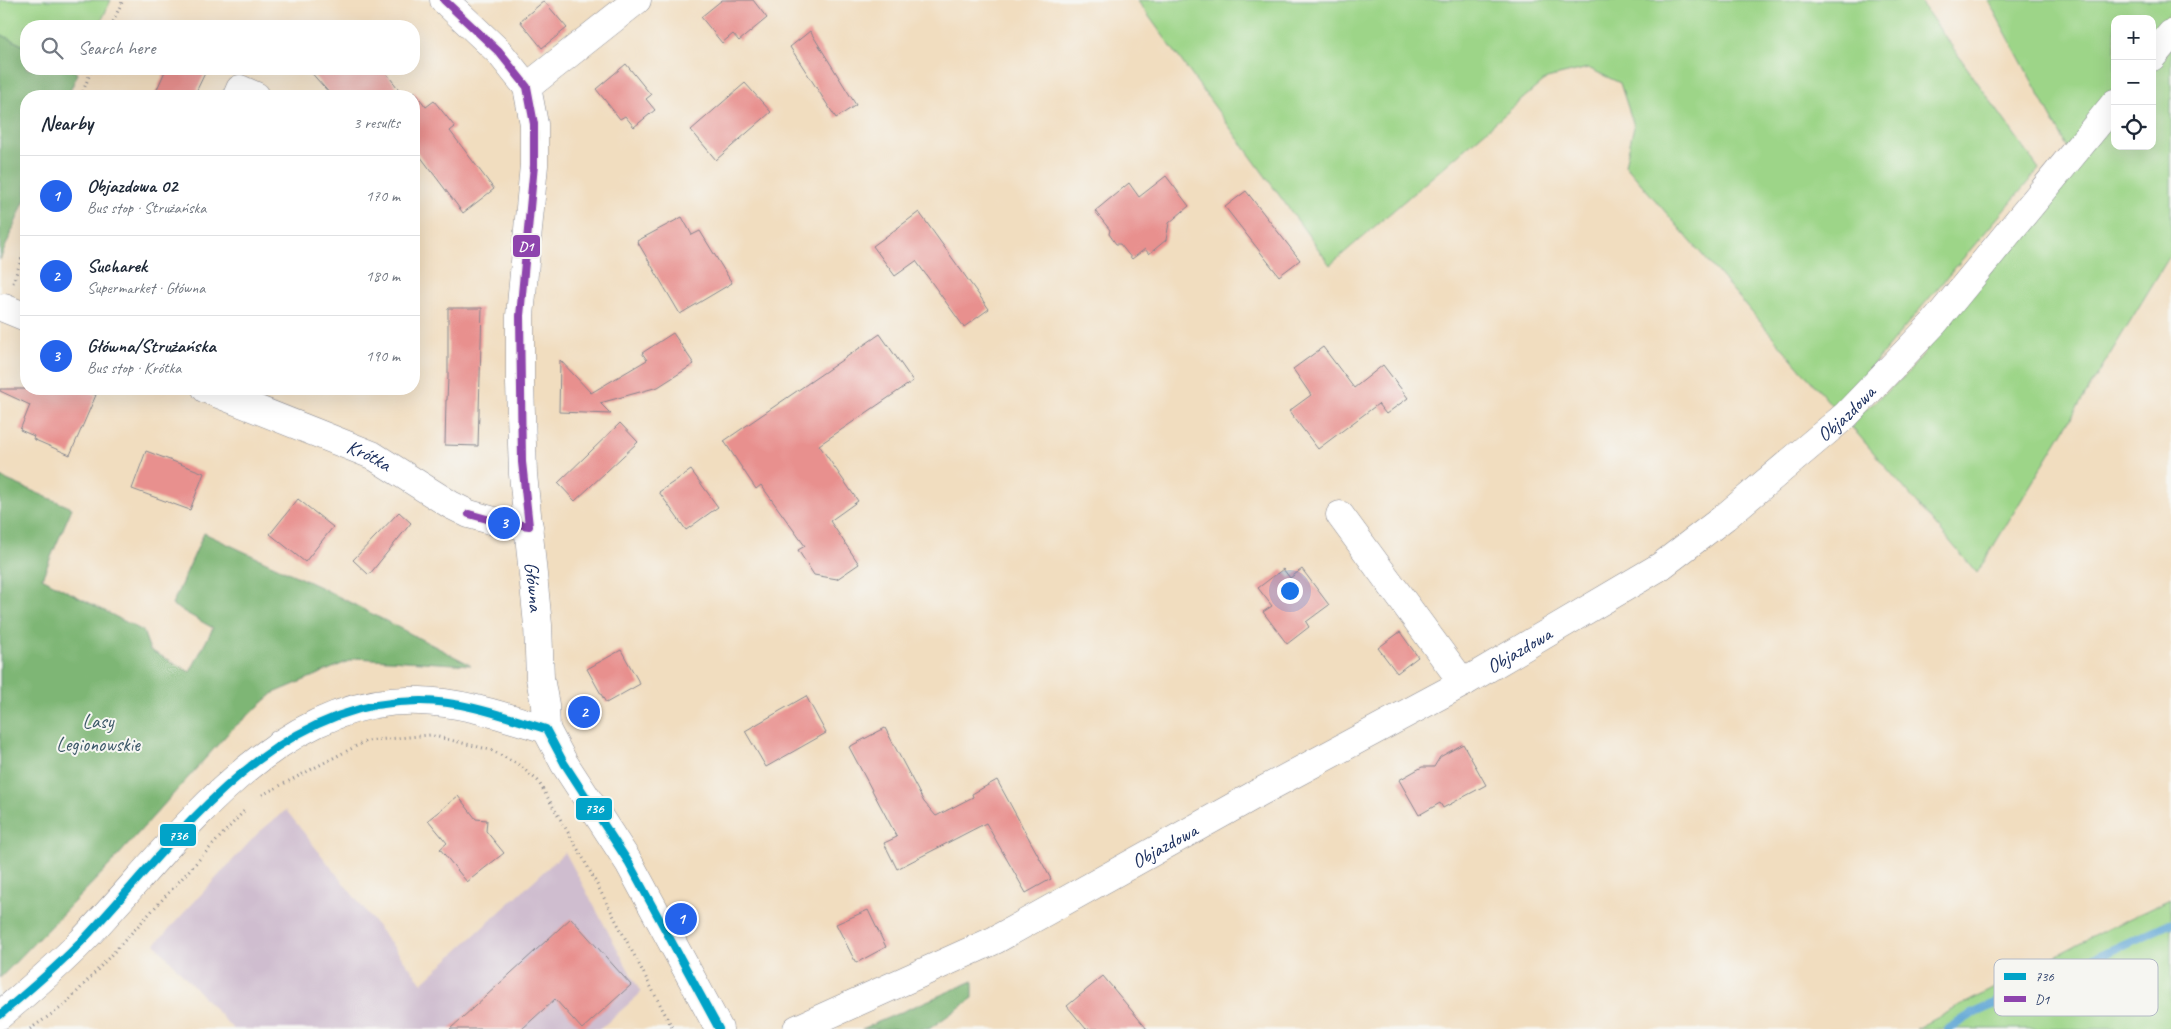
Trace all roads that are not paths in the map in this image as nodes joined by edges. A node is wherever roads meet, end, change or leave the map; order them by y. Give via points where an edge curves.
1 (444, 0) edge
2 (636, 0) edge
3 (2171, 34) edge
4 (2156, 52) edge
5 (527, 87) junction
6 (2113, 105) edge
7 (221, 395) edge
8 (1340, 515) dead end
9 (529, 526) junction
10 (1463, 683) junction
11 (546, 729) junction
12 (0, 1016) edge
13 (719, 1029) edge
14 (797, 1029) edge

1 - 5 street, Główna via 499,52
2 - 5 street
3 - 4 street
5 - 9 street, Główna via 534,124 534,165 520,316 520,374 522,468
6 - 10 street, Objazdowa via 1934,323 1846,415 1725,517 1661,566
7 - 9 street, Krótka via 372,455 469,514
8 - 10 street
9 - 11 street, Główna
10 - 14 street, Objazdowa via 995,940
11 - 12 street via 451,704 419,700 355,709 322,720 287,738 245,768 80,943
11 - 13 street via 564,763 629,863

